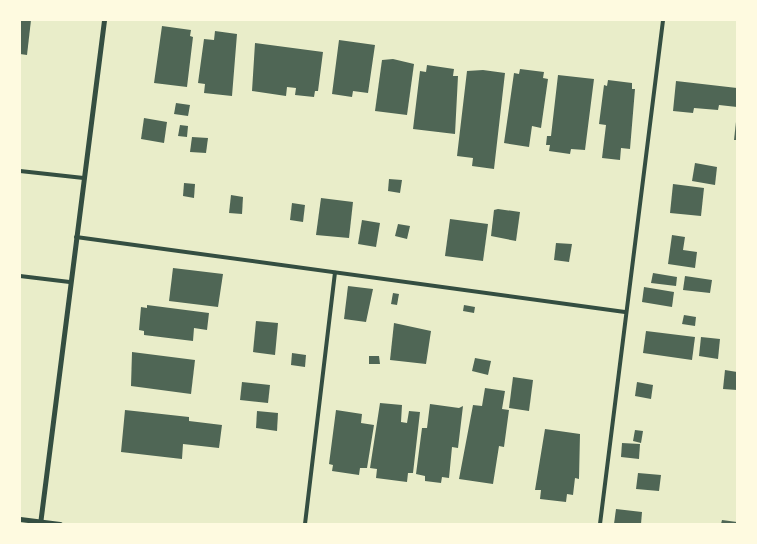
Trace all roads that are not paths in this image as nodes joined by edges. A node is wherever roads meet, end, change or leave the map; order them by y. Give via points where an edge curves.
1 (104, 20) edge
2 (663, 20) edge
3 (20, 170) edge
4 (84, 178) junction
5 (76, 237) junction
6 (335, 273) junction
7 (20, 276) edge
8 (70, 282) junction
9 (625, 312) junction
10 (20, 519) edge
11 (40, 523) edge
12 (60, 524) edge
13 (305, 524) edge
14 (600, 524) edge

1 - 4 street
2 - 9 lane
3 - 4 lane
4 - 5 street
5 - 6 lane
5 - 8 street
6 - 9 lane
6 - 13 lane
7 - 8 lane
8 - 11 street
9 - 14 lane
10 - 11 street
11 - 12 street

